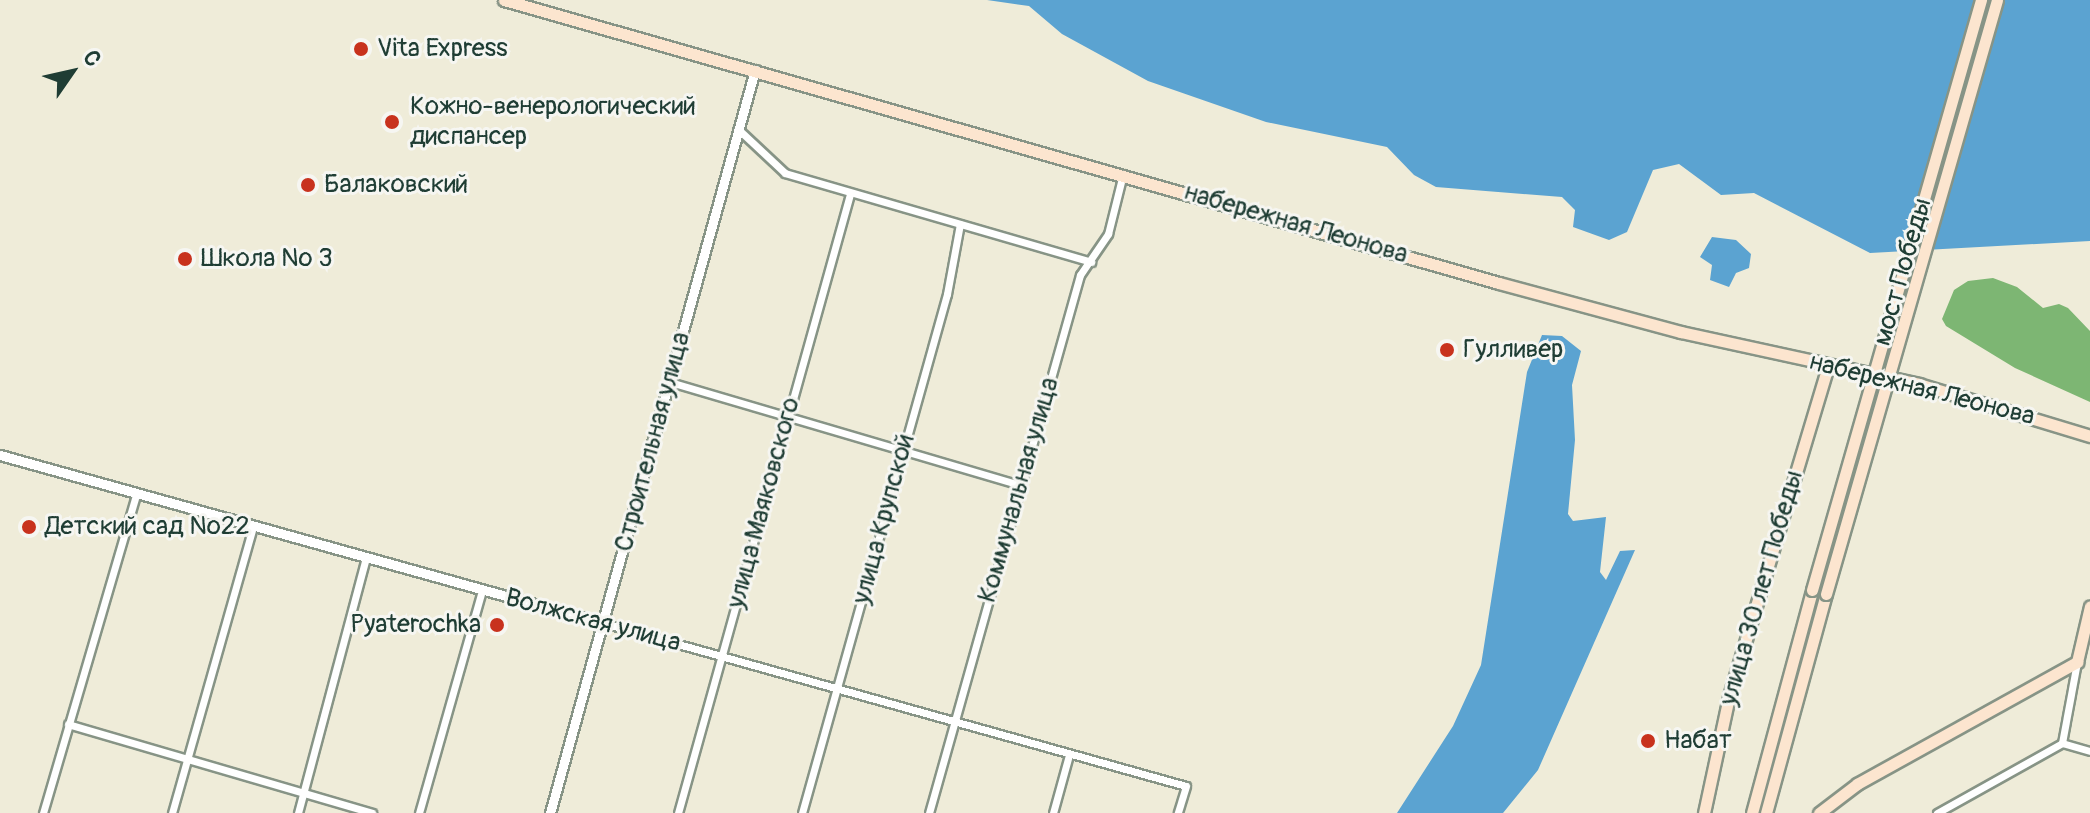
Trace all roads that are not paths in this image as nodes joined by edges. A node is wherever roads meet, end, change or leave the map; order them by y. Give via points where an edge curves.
1 (504, 0) edge
2 (1981, 0) edge
3 (1997, 0) edge
4 (755, 70) junction
5 (738, 129) junction
6 (1123, 174) junction
7 (850, 194) junction
8 (960, 224) junction
9 (1091, 262) junction
10 (1828, 366) junction
11 (670, 382) junction
12 (787, 418) junction
13 (2090, 436) edge
14 (902, 452) junction
15 (0, 455) edge
16 (1019, 485) junction
17 (136, 494) junction
18 (253, 526) junction
19 (366, 558) junction
20 (1812, 590) joint
21 (482, 591) junction
22 (2090, 606) edge
23 (603, 623) junction
24 (723, 657) junction
25 (2077, 662) junction
26 (837, 689) junction
27 (955, 722) junction
28 (68, 724) junction
29 (2062, 743) junction
30 (2090, 751) edge
31 (1069, 755) junction
32 (186, 761) junction
33 (304, 793) junction
34 (43, 813) edge
35 (172, 813) edge
36 (298, 813) edge
37 (372, 813) edge
38 (419, 813) edge
39 (550, 813) edge
40 (678, 813) edge
41 (802, 813) edge
42 (929, 813) edge
43 (1053, 813) edge
44 (1178, 813) edge
45 (1704, 813) edge
46 (1752, 813) edge
47 (1766, 813) edge
48 (1819, 813) edge
49 (1937, 813) edge

1 - 4 main road, набережная Леонова
2 - 20 main road, мост Победы, bridge
3 - 47 main road, bridge
4 - 5 street, Строительная улица
4 - 6 main road, набережная Леонова
5 - 7 street via 785,173
5 - 11 street, Строительная улица
6 - 9 street, Коммунальная улица via 1108,234
6 - 10 main road, набережная Леонова via 1499,283
7 - 8 street
7 - 12 street, улица Маяковского
8 - 9 street
8 - 14 street, улица Крупской via 947,294
9 - 16 street, Коммунальная улица via 1080,275
10 - 13 main road, набережная Леонова via 2008,408
10 - 45 main road, улица 30 лет Победы via 1729,696
11 - 12 street
11 - 23 street, Строительная улица
12 - 14 street
12 - 24 street, улица Маяковского
14 - 16 street
14 - 26 street, улица Крупской
15 - 17 street, Волжская улица
16 - 27 street, Коммунальная улица
17 - 18 street, Волжская улица
17 - 28 street
18 - 19 street, Волжская улица
18 - 32 street
19 - 21 street, Волжская улица
19 - 33 street
20 - 46 main road, улица 30 лет Победы
21 - 23 street, Волжская улица
21 - 38 street
22 - 25 main road
23 - 24 street, Волжская улица
23 - 39 street, Строительная улица
24 - 26 street, Волжская улица
24 - 40 street, улица Маяковского
25 - 29 street
25 - 48 main road via 1857,784
26 - 27 street, Волжская улица
26 - 41 street, улица Крупской
27 - 31 street, Волжская улица
27 - 42 street, Коммунальная улица
28 - 32 street
28 - 34 street
29 - 30 street
29 - 49 street
31 - 43 street
31 - 44 street, Волжская улица via 1186,786
32 - 33 street
32 - 35 street
33 - 36 street
33 - 37 street

